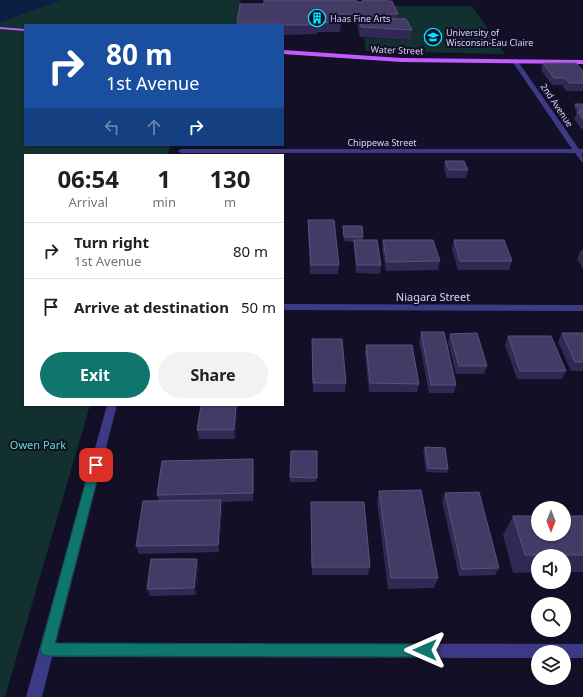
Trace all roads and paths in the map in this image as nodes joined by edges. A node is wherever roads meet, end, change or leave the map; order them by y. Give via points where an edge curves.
1 (0, 28) edge
2 (24, 30) edge
3 (284, 52) edge
4 (515, 61) junction
5 (583, 62) edge
6 (182, 150) edge
7 (580, 150) edge
8 (583, 160) edge
9 (284, 307) edge
10 (583, 308) edge
11 (112, 406) edge
12 (46, 650) junction
13 (583, 651) edge
14 (34, 697) edge

1 - 2 main road
3 - 4 main road, Water Street via 401,60
4 - 5 main road, Water Street
4 - 7 street, 2nd Avenue
6 - 7 street, Chippewa Street
7 - 8 street, 2nd Avenue
9 - 10 street, Niagara Street
11 - 12 street
12 - 13 street
12 - 14 street

